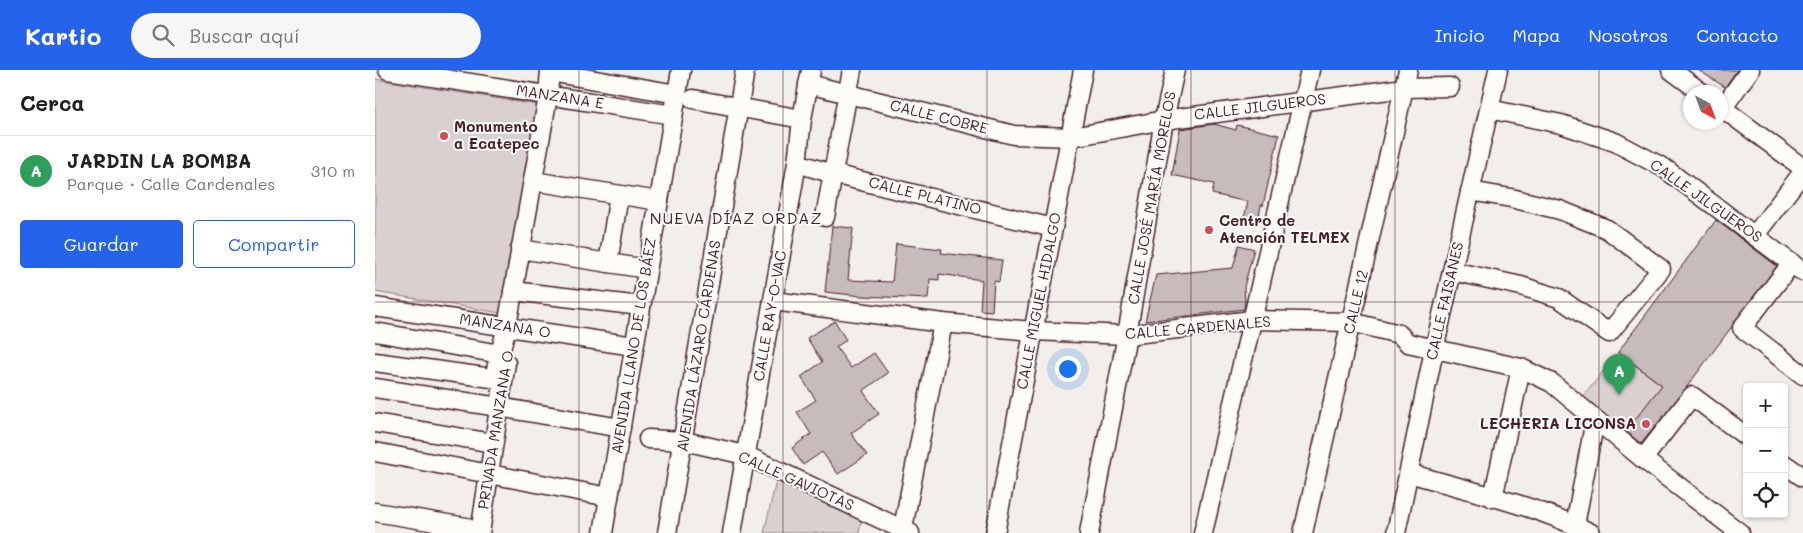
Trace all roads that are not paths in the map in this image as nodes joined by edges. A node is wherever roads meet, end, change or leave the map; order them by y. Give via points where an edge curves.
1 (388, 70) edge
2 (681, 70) edge
3 (745, 70) edge
4 (852, 70) edge
5 (1083, 70) edge
6 (1175, 70) edge
7 (1310, 70) edge
8 (1408, 70) edge
9 (1497, 70) edge
10 (1671, 70) edge
11 (1750, 70) edge
12 (558, 71) edge
13 (418, 72) edge
14 (809, 77) edge
15 (1691, 85) edge
16 (1450, 87) dead end
17 (1404, 88) junction
18 (847, 94) junction
19 (552, 96) junction
20 (685, 96) junction
21 (1728, 99) edge
22 (1302, 102) junction
23 (739, 107) junction
24 (1489, 109) junction
25 (1728, 113) edge
26 (673, 115) junction
27 (802, 119) junction
28 (1164, 120) junction
29 (1072, 137) junction
30 (797, 163) junction
31 (1803, 170) edge
32 (833, 174) junction
33 (533, 180) junction
34 (1470, 191) junction
35 (619, 195) junction
36 (659, 201) junction
37 (825, 217) dead end
38 (1053, 228) junction
39 (1755, 235) junction
40 (520, 249) junction
41 (608, 263) junction
42 (1797, 268) edge
43 (647, 270) junction
44 (1452, 271) junction
45 (513, 291) junction
46 (773, 301) junction
47 (641, 306) junction
48 (375, 307) edge
49 (1252, 320) junction
50 (1351, 322) junction
51 (943, 323) junction
52 (510, 327) junction
53 (375, 332) edge
54 (1033, 332) junction
55 (1127, 335) junction
56 (634, 346) junction
57 (1434, 350) junction
58 (500, 354) junction
59 (375, 362) edge
60 (1521, 368) junction
61 (1803, 375) edge
62 (375, 388) edge
63 (499, 406) junction
64 (1595, 420) junction
65 (375, 423) edge
66 (621, 428) junction
67 (1743, 434) edge
68 (648, 439) dead end
69 (684, 441) junction
70 (493, 443) junction
71 (375, 452) edge
72 (745, 455) junction
73 (1643, 459) junction
74 (1788, 467) edge
75 (1409, 473) junction
76 (489, 474) junction
77 (1803, 477) edge
78 (609, 497) junction
79 (1493, 498) junction
80 (375, 512) edge
81 (1575, 525) junction
82 (905, 532) edge
83 (469, 533) edge
84 (480, 533) edge
85 (603, 533) edge
86 (667, 533) edge
87 (732, 533) edge
88 (995, 533) edge
89 (1089, 533) edge
90 (1203, 533) edge
91 (1303, 533) edge
92 (1396, 533) edge
93 (1591, 533) edge
94 (1740, 533) edge

1 - 13 street, MANZANA E
2 - 20 street, AVENIDA LLANO DE LOS BÁEZ
3 - 23 street, AVENIDA LÁZARO CÁRDENAS
4 - 18 street
5 - 29 street, CALLE MIGUEL HIDALGO
6 - 28 street, CALLE JOSÉ MARÍA MORELOS
7 - 22 street
8 - 17 street, CALLE 12
9 - 24 street, CALLE FAISANES
10 - 15 street
11 - 21 street
12 - 19 street
12 - 20 street
13 - 19 street, MANZANA E
14 - 18 street, CALLE COBRE
14 - 27 street, CALLE RAY-O-VAC
16 - 17 street, CALLE JILGUEROS
17 - 22 street, CALLE JILGUEROS
17 - 50 street, CALLE 12
18 - 29 street, CALLE COBRE via 1014,135
18 - 32 street
19 - 26 street, MANZANA E
19 - 33 street
20 - 23 street
20 - 26 street, AVENIDA LLANO DE LOS BÁEZ
22 - 28 street, CALLE JILGUEROS
22 - 49 street
23 - 27 street
23 - 69 street, AVENIDA LÁZARO CÁRDENAS
24 - 34 street, CALLE FAISANES
24 - 39 street, CALLE JILGUEROS via 1561,124 1615,142 1664,168
25 - 31 street
26 - 36 street, AVENIDA LLANO DE LOS BÁEZ
27 - 30 street, CALLE RAY-O-VAC
28 - 29 street, CALLE JILGUEROS
28 - 55 street, CALLE JOSÉ MARÍA MORELOS
29 - 38 street, CALLE MIGUEL HIDALGO
30 - 32 street, CALLE PLATINO
30 - 46 street, CALLE RAY-O-VAC
31 - 39 street
32 - 37 street
32 - 38 street, CALLE PLATINO
33 - 35 street
33 - 40 street
34 - 44 street, CALLE FAISANES
34 - 44 street via 1560,210 1607,229 1661,269 1609,334 1559,298
35 - 36 street
35 - 41 street
36 - 43 street, AVENIDA LLANO DE LOS BÁEZ
38 - 54 street, CALLE MIGUEL HIDALGO
39 - 42 street, CALLE JILGUEROS
40 - 41 street
40 - 45 street
41 - 43 street
42 - 61 street via 1742,328
43 - 47 street, AVENIDA LLANO DE LOS BÁEZ
44 - 57 street, CALLE FAISANES
45 - 47 street
45 - 52 street
46 - 51 street, CALLE CARDENALES
46 - 72 street, CALLE RAY-O-VAC
47 - 56 street, AVENIDA LLANO DE LOS BÁEZ
48 - 52 street, MANZANA O
49 - 50 street, CALLE CARDENALES
49 - 55 street, CALLE CARDENALES
49 - 90 street
50 - 57 street, CALLE CARDENALES
50 - 91 street, CALLE 12
51 - 54 street, CALLE CARDENALES
51 - 82 street
52 - 56 street, MANZANA O
52 - 58 street
52 - 63 street, PRIVADA MANZANA O
53 - 58 street
54 - 55 street, CALLE CARDENALES
54 - 88 street, CALLE MIGUEL HIDALGO
55 - 89 street, CALLE JOSÉ MARÍA MORELOS
56 - 66 street, AVENIDA LLANO DE LOS BÁEZ
57 - 60 street, CALLE CARDENALES
57 - 75 street, CALLE FAISANES
58 - 59 street via 496,374 492,378
60 - 64 street, CALLE CARDENALES via 1552,383
60 - 79 street
62 - 63 street
63 - 66 street
63 - 70 street, PRIVADA MANZANA O
64 - 73 street, CALLE CARDENALES
64 - 81 street
65 - 70 street
66 - 78 street, AVENIDA LLANO DE LOS BÁEZ
67 - 73 street via 1692,396
68 - 69 street, CALLE GAVIOTAS
69 - 72 street, CALLE GAVIOTAS
69 - 86 street, AVENIDA LÁZARO CÁRDENAS
70 - 76 street, PRIVADA MANZANA O
71 - 76 street
72 - 82 street, CALLE GAVIOTAS
72 - 87 street, CALLE RAY-O-VAC
73 - 94 street, CALLE CARDENALES
74 - 77 street
75 - 79 street
75 - 92 street, CALLE FAISANES
76 - 78 street
76 - 84 street, PRIVADA MANZANA O
78 - 85 street, AVENIDA LLANO DE LOS BÁEZ
79 - 81 street
80 - 83 street via 466,528
81 - 93 street

